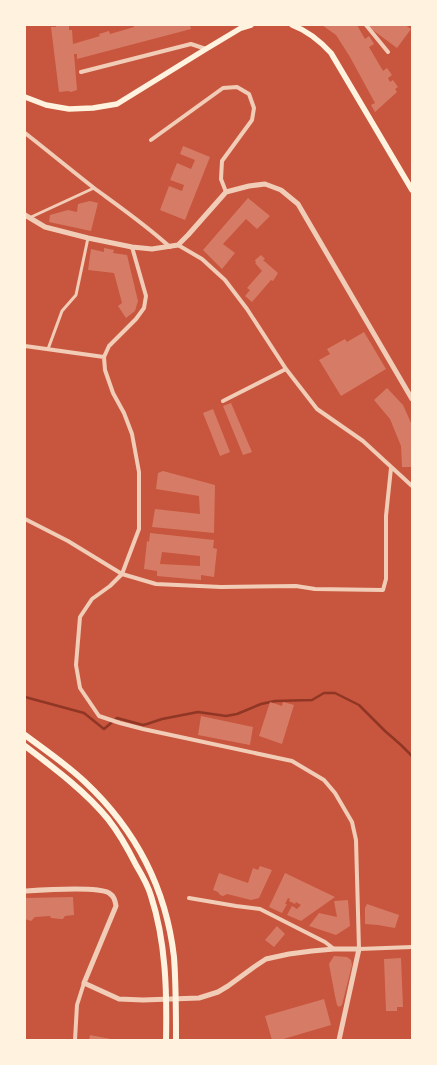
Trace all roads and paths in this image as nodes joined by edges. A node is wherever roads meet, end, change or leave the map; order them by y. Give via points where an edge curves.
1 (251, 25) edge
2 (292, 25) edge
3 (366, 25) edge
4 (206, 49) junction
5 (388, 52) dead end
6 (81, 72) dead end
7 (25, 97) edge
8 (25, 132) edge
9 (151, 140) dead end
10 (94, 188) junction
11 (412, 190) edge
12 (226, 192) junction
13 (27, 216) edge
14 (88, 238) junction
15 (178, 245) junction
16 (170, 246) junction
17 (132, 247) junction
18 (25, 346) edge
19 (48, 349) junction
20 (104, 357) junction
21 (286, 369) junction
22 (412, 398) edge
23 (223, 401) dead end
24 (391, 468) junction
25 (412, 486) edge
26 (25, 519) edge
27 (122, 574) junction
28 (25, 735) edge
29 (25, 746) edge
30 (25, 890) edge
31 (189, 898) dead end
32 (412, 947) edge
33 (334, 949) junction
34 (359, 949) junction
35 (84, 983) junction
36 (75, 1040) edge
37 (166, 1040) edge
38 (176, 1040) edge
39 (339, 1040) edge

1 - 4 main road
2 - 11 main road via 312,35 331,53
3 - 5 street
4 - 6 street via 190,44
4 - 7 main road via 117,104 69,109
8 - 10 street
9 - 12 street via 224,88 237,87 249,94 254,108 252,120 222,161 221,179
10 - 13 street
10 - 16 street
12 - 15 street
12 - 22 street via 265,184 281,190 298,204
13 - 14 street via 45,227
14 - 17 street
14 - 19 street via 76,295 62,311
15 - 16 street
15 - 21 street via 202,259 225,280
16 - 17 street via 152,249
17 - 20 street via 146,296 144,308 109,346
18 - 19 street
19 - 20 street
20 - 27 street via 113,393 132,434 139,472 140,529
21 - 23 street
21 - 24 street via 317,409 363,441
24 - 25 street
24 - 27 street via 383,590 156,584
26 - 27 street
27 - 34 street via 92,599 80,617 76,665 80,688 99,716 143,729 292,761 324,780 352,822 356,840
28 - 38 highway via 102,798 130,834 149,866 159,890 174,956
29 - 37 highway via 50,764 103,814 140,872 151,895 164,959
30 - 35 street via 104,891 113,896 116,906
31 - 33 street via 260,909
32 - 34 street
33 - 34 street
33 - 35 street via 266,959 218,992 199,998 119,999
34 - 39 street
35 - 36 street via 77,1005

